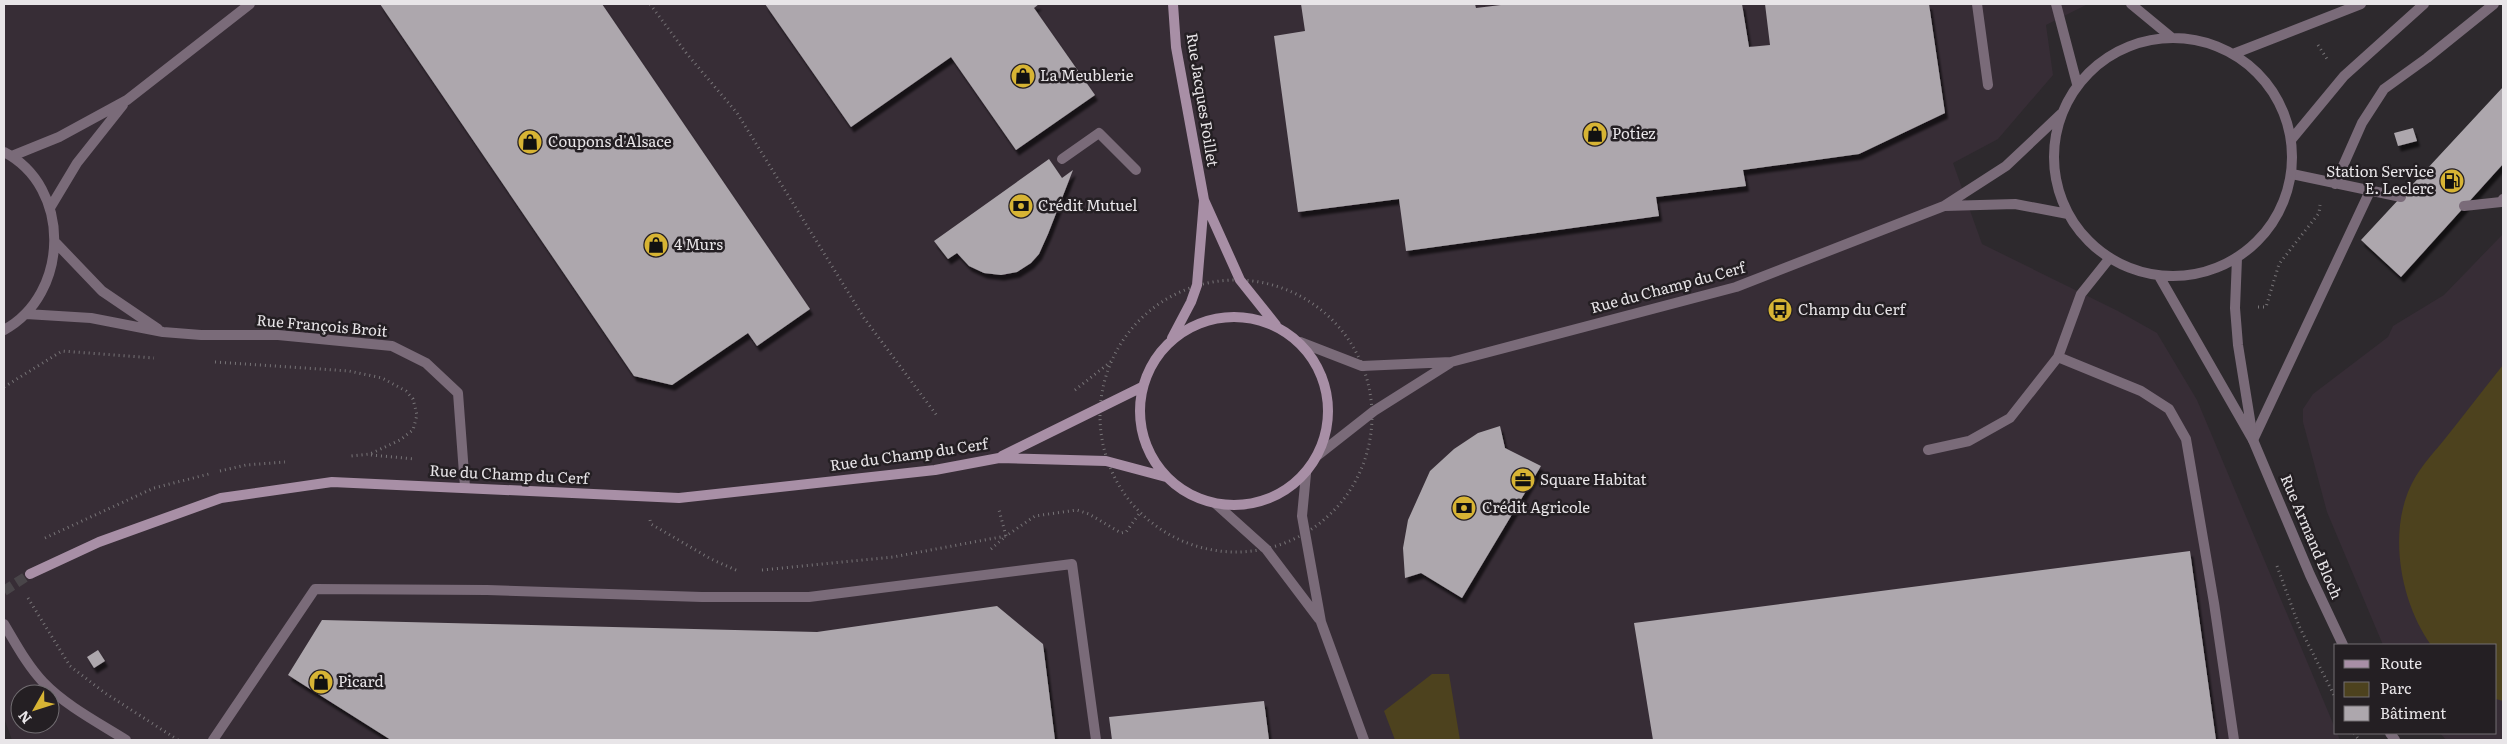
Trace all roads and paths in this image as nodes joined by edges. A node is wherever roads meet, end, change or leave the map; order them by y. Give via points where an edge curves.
1 (250, 4) edge
2 (650, 4) edge
3 (1173, 4) edge
4 (1977, 4) edge
5 (2056, 4) edge
6 (2131, 4) edge
7 (2361, 4) edge
8 (2424, 4) edge
9 (2494, 4) edge
10 (2172, 37) junction
11 (2233, 54) junction
12 (2077, 84) junction
13 (1988, 86) dead end
14 (127, 100) junction
15 (2061, 114) junction
16 (2292, 140) junction
17 (8, 154) edge
18 (1062, 159) dead end
19 (1136, 170) dead end
20 (2292, 174) junction
21 (2335, 184) junction
22 (2370, 191) junction
23 (2401, 197) dead end
24 (2503, 199) edge
25 (1204, 200) junction
26 (1944, 206) junction
27 (2464, 206) dead end
28 (50, 208) junction
29 (2068, 214) junction
30 (56, 243) junction
31 (2237, 258) junction
32 (2110, 259) junction
33 (2159, 276) junction
34 (1240, 280) junction
35 (1197, 285) junction
36 (26, 314) junction
37 (1276, 325) junction
38 (4, 330) edge
39 (163, 332) junction
40 (1170, 340) junction
41 (1300, 342) junction
42 (1358, 355) dead end
43 (2058, 357) junction
44 (160, 358) dead end
45 (210, 361) dead end
46 (1451, 362) junction
47 (4, 387) edge
48 (1142, 387) junction
49 (1101, 408) junction
50 (938, 416) dead end
51 (1370, 426) dead end
52 (2253, 440) junction
53 (1928, 450) dead end
54 (1318, 455) junction
55 (350, 456) dead end
56 (999, 458) junction
57 (293, 461) dead end
58 (1106, 461) junction
59 (1306, 474) junction
60 (1166, 477) junction
61 (465, 487) junction
62 (646, 498) junction
63 (1216, 504) junction
64 (999, 510) dead end
65 (1139, 514) junction
66 (1305, 531) junction
67 (1006, 536) junction
68 (40, 540) dead end
69 (1266, 549) junction
70 (758, 570) dead end
71 (30, 574) tunnel mouth
72 (985, 574) junction
73 (24, 592) dead end
74 (702, 597) junction
75 (1321, 622) junction
76 (4, 624) edge
77 (2343, 644) edge
78 (126, 740) edge
79 (178, 740) edge
80 (213, 740) edge
81 (1096, 740) edge
82 (1364, 740) edge
83 (2234, 740) edge

1 - 14 street
2 - 50 path via 737,113 864,318
3 - 25 main road, Rue Jacques Foillet via 1176,47
4 - 13 street
5 - 12 street
6 - 10 street
7 - 11 street
8 - 16 street via 2344,76
9 - 21 street via 2384,88 2362,123
10 - 11 street via 2204,41
10 - 12 street via 2136,43 2103,59
11 - 16 street via 2261,76 2281,106
12 - 15 street
14 - 17 street via 59,137
14 - 28 street via 77,163
15 - 26 street, Rue du Champ du Cerf via 2006,166
15 - 29 street via 2053,147 2056,182
16 - 20 street
17 - 28 street via 35,179
18 - 19 street via 1099,133
20 - 21 street
20 - 31 street via 2281,208 2263,236
21 - 22 street
22 - 23 street
22 - 52 street
24 - 27 street via 2501,202
25 - 34 main road, Rue Jacques Foillet
25 - 35 main road, Rue Jacques Foillet
26 - 29 street, Rue du Champ du Cerf via 2015,204
26 - 46 street, Rue du Champ du Cerf via 1736,287
28 - 30 street
29 - 32 street via 2078,231
30 - 36 street via 52,269
30 - 39 street, Rue François Broit via 102,291
31 - 33 street via 2200,274
31 - 52 street, Rue Armand Bloch via 2235,308 2238,345
32 - 33 street via 2134,270
32 - 43 street via 2081,294
33 - 52 street, Rue Armand Bloch
34 - 35 path
34 - 37 main road, Rue Jacques Foillet
34 - 42 path via 1276,286 1309,302 1349,336
35 - 40 main road, Rue Jacques Foillet
35 - 49 path via 1170,295 1132,328 1114,359
36 - 38 street
36 - 39 street, Rue François Broit via 91,318
37 - 40 main road via 1249,317 1221,316 1194,324
37 - 41 main road
39 - 61 street, Rue François Broit via 278,335 392,346 426,363 458,393
40 - 48 main road via 1152,361
41 - 46 street, Rue du Champ du Cerf via 1362,366
41 - 54 main road via 1318,367 1328,396 1328,427
43 - 53 street via 2010,418 1969,440
43 - 83 street via 2141,392 2170,409 2186,439
44 - 47 path via 62,351
45 - 55 path via 348,371 382,378 406,391 413,399 417,414 412,430 400,440 370,454
46 - 54 street, Rue du Champ du Cerf via 1374,411
48 - 49 main road, Rue du Champ du Cerf
48 - 60 main road via 1140,419 1148,451
49 - 56 main road, Rue du Champ du Cerf
49 - 58 path
51 - 66 path via 1355,480 1332,511
52 - 77 street, Rue Armand Bloch
54 - 59 main road
56 - 58 main road, Rue du Champ du Cerf
56 - 62 main road, Rue du Champ du Cerf via 916,472 679,498
57 - 68 path via 246,465 154,488
58 - 60 main road, Rue du Champ du Cerf
58 - 65 path via 1118,492
59 - 63 main road via 1280,494 1249,505
59 - 66 street via 1302,516
60 - 63 main road via 1189,495
61 - 62 main road, Rue du Champ du Cerf
61 - 71 main road, Rue du Champ du Cerf via 332,482 221,498 99,542
62 - 74 path via 651,524 740,572
63 - 69 street
64 - 67 path
65 - 67 path via 1126,532 1121,533 1077,510 1034,516
65 - 69 path via 1168,539 1241,556
66 - 69 path
66 - 75 street
67 - 70 path via 893,557
67 - 72 path via 985,553
69 - 75 street
72 - 74 street via 810,597
72 - 81 street via 1072,564
73 - 79 path via 70,666
74 - 80 street via 487,590 315,589
75 - 82 street
76 - 78 street via 44,683

